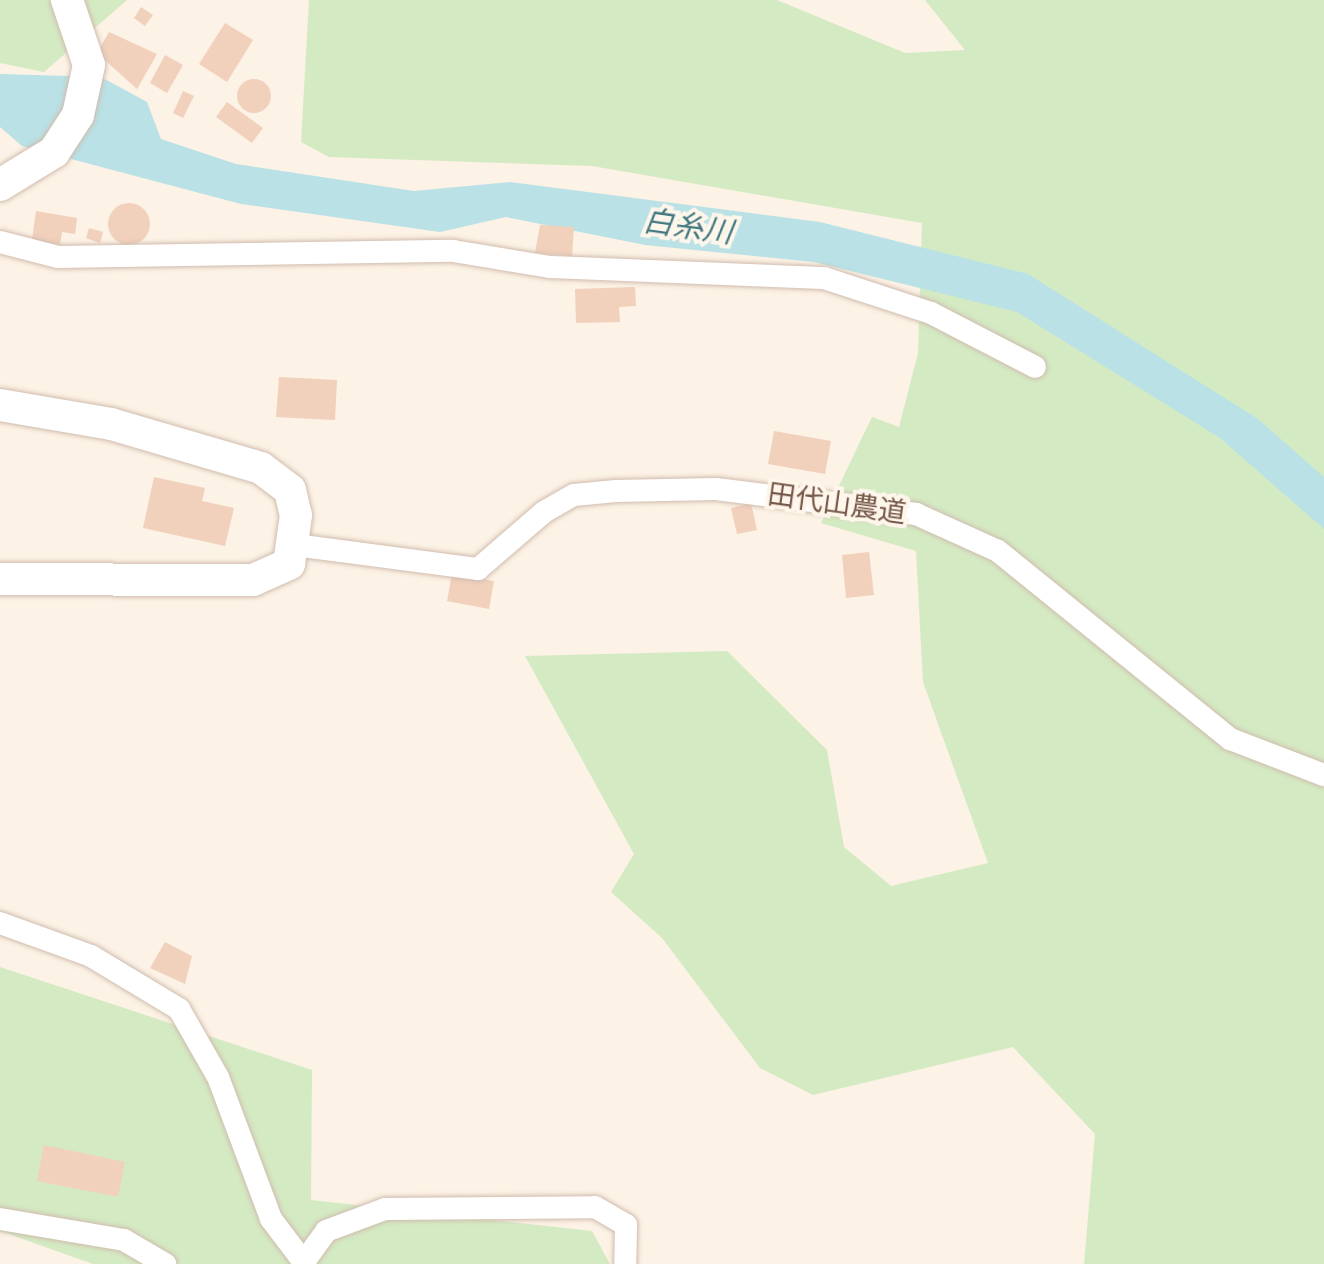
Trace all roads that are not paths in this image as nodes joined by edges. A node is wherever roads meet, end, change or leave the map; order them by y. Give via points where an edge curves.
1 (67, 0) edge
2 (14, 178) edge
3 (0, 242) edge
4 (1035, 367) dead end
5 (0, 404) edge
6 (295, 545) junction
7 (0, 579) edge
8 (1324, 775) edge
9 (0, 923) edge
10 (0, 1219) edge
11 (305, 1261) edge
12 (165, 1264) edge
13 (626, 1264) edge

1 - 2 street via 89,66 70,132
3 - 4 street via 58,257 453,251 550,267 824,278 931,313
5 - 6 street via 111,424 261,468 290,490
6 - 7 street via 289,564 253,580
6 - 8 street, 田代山農道 via 478,568 574,495 616,491 716,489 916,514 998,550 1230,739
9 - 11 street via 91,956 179,1009 205,1048 272,1218
10 - 12 street via 124,1240
11 - 13 street via 326,1231 385,1209 595,1206 626,1225

